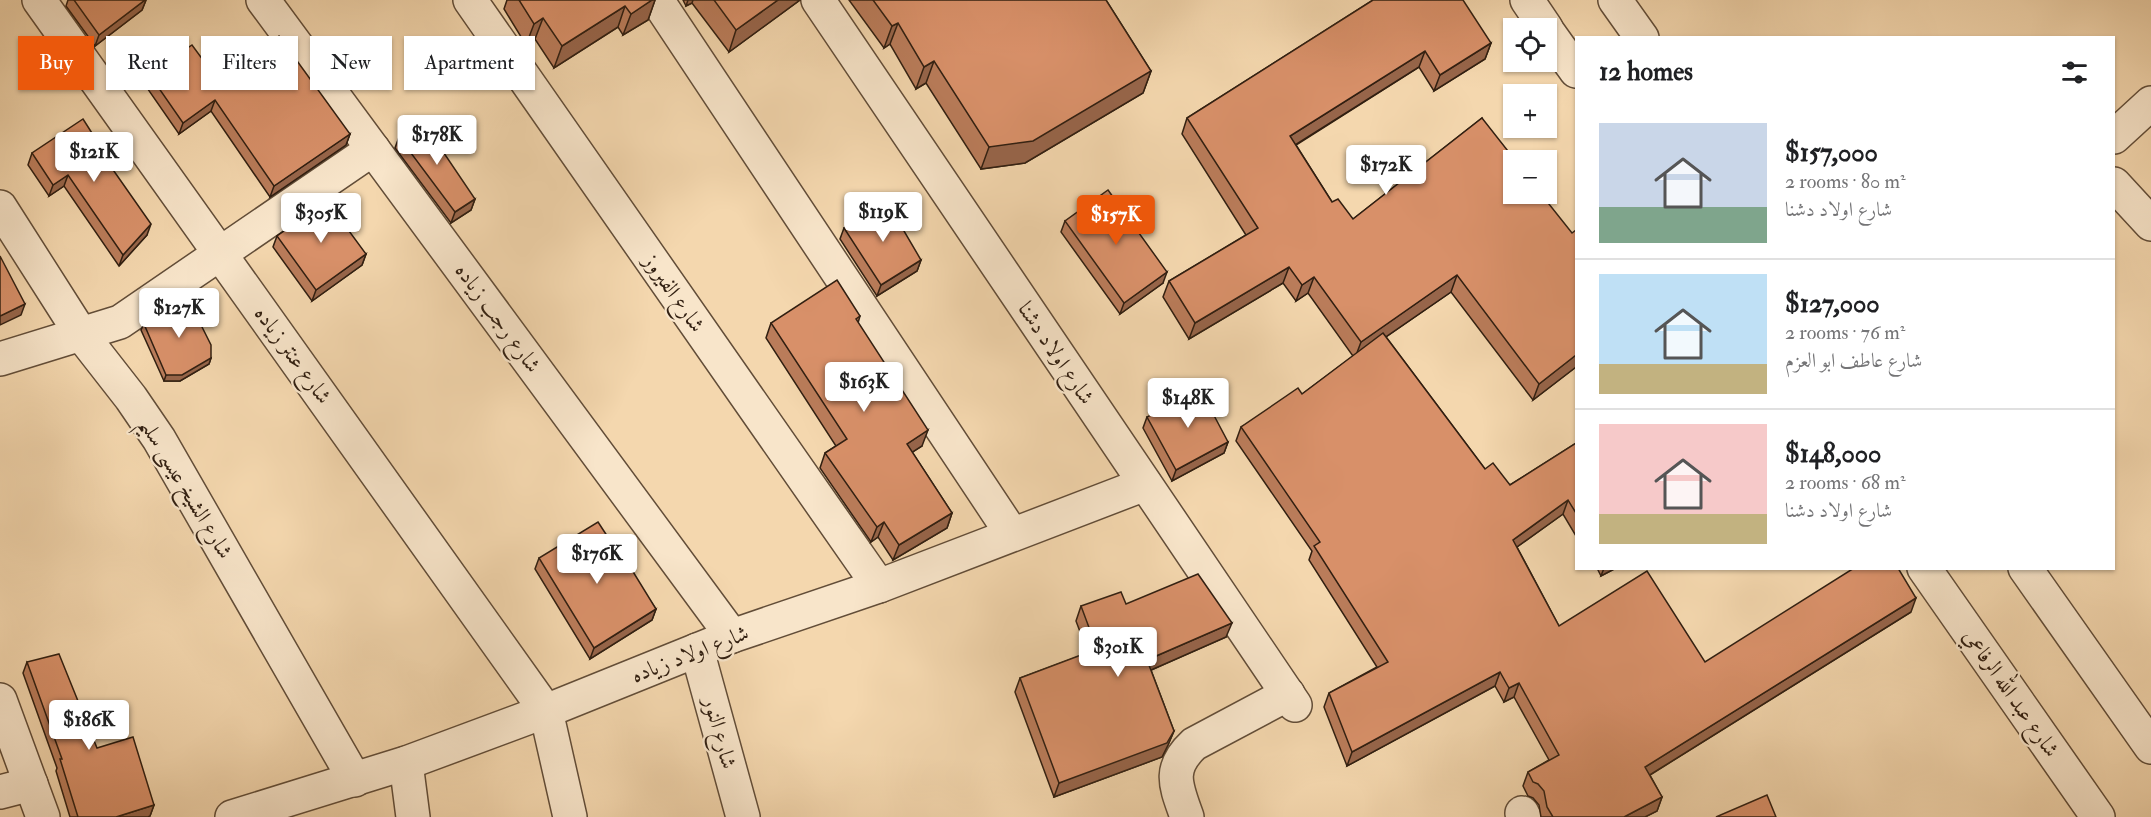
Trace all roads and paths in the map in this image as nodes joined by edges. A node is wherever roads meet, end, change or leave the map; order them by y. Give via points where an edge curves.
1 (39, 0) edge
2 (264, 0) edge
3 (470, 0) edge
4 (657, 0) edge
5 (818, 0) edge
6 (1527, 0) edge
7 (1615, 0) edge
8 (1539, 18) edge
9 (1641, 36) edge
10 (1557, 45) edge
11 (1575, 71) edge
12 (2151, 103) edge
13 (2115, 136) edge
14 (373, 149) junction
15 (2115, 185) edge
16 (0, 207) edge
17 (2151, 224) edge
18 (220, 254) junction
19 (81, 334) junction
20 (0, 359) edge
21 (1145, 484) junction
22 (1012, 534) junction
23 (1925, 570) edge
24 (2026, 570) edge
25 (879, 585) junction
26 (732, 636) junction
27 (697, 650) junction
28 (0, 700) edge
29 (546, 711) junction
30 (2151, 747) edge
31 (406, 764) junction
32 (355, 780) junction
33 (31, 784) junction
34 (0, 792) edge
35 (43, 817) edge
36 (232, 817) edge
37 (414, 817) edge
38 (570, 817) edge
39 (743, 817) edge
40 (1187, 817) edge
41 (2098, 817) edge

1 - 18 street, شارع عنتر زياده
2 - 14 street, شارع رجب زياده
3 - 25 street, شارع الفيروز
4 - 22 street
5 - 21 street, شارع اولاد دشنا
6 - 8 street
7 - 9 street
10 - 11 street
12 - 13 street
14 - 18 street
14 - 26 street, شارع رجب زياده
15 - 17 street
16 - 19 street, شارع الشيخ عيسى سليم
18 - 19 street via 120,322
18 - 29 street, شارع عنتر زياده
19 - 20 street
19 - 32 street, شارع الشيخ عيسى سليم via 159,439
21 - 22 street, شارع اولاد زياده
21 - 40 street, شارع اولاد دشنا via 1292,700 1194,744 1182,755 1175,771
22 - 25 street, شارع اولاد زياده
23 - 41 street, شارع عبد الله الرفاعي
24 - 30 street
25 - 26 street, شارع اولاد زياده
26 - 27 street, شارع اولاد زياده
27 - 29 street, شارع اولاد زياده
27 - 39 street, شارع النور
28 - 33 street
29 - 31 street, شارع اولاد زياده
29 - 38 street
31 - 32 street, شارع اولاد زياده
31 - 37 street
32 - 36 street, شارع اولاد زياده
33 - 34 street
33 - 35 street

